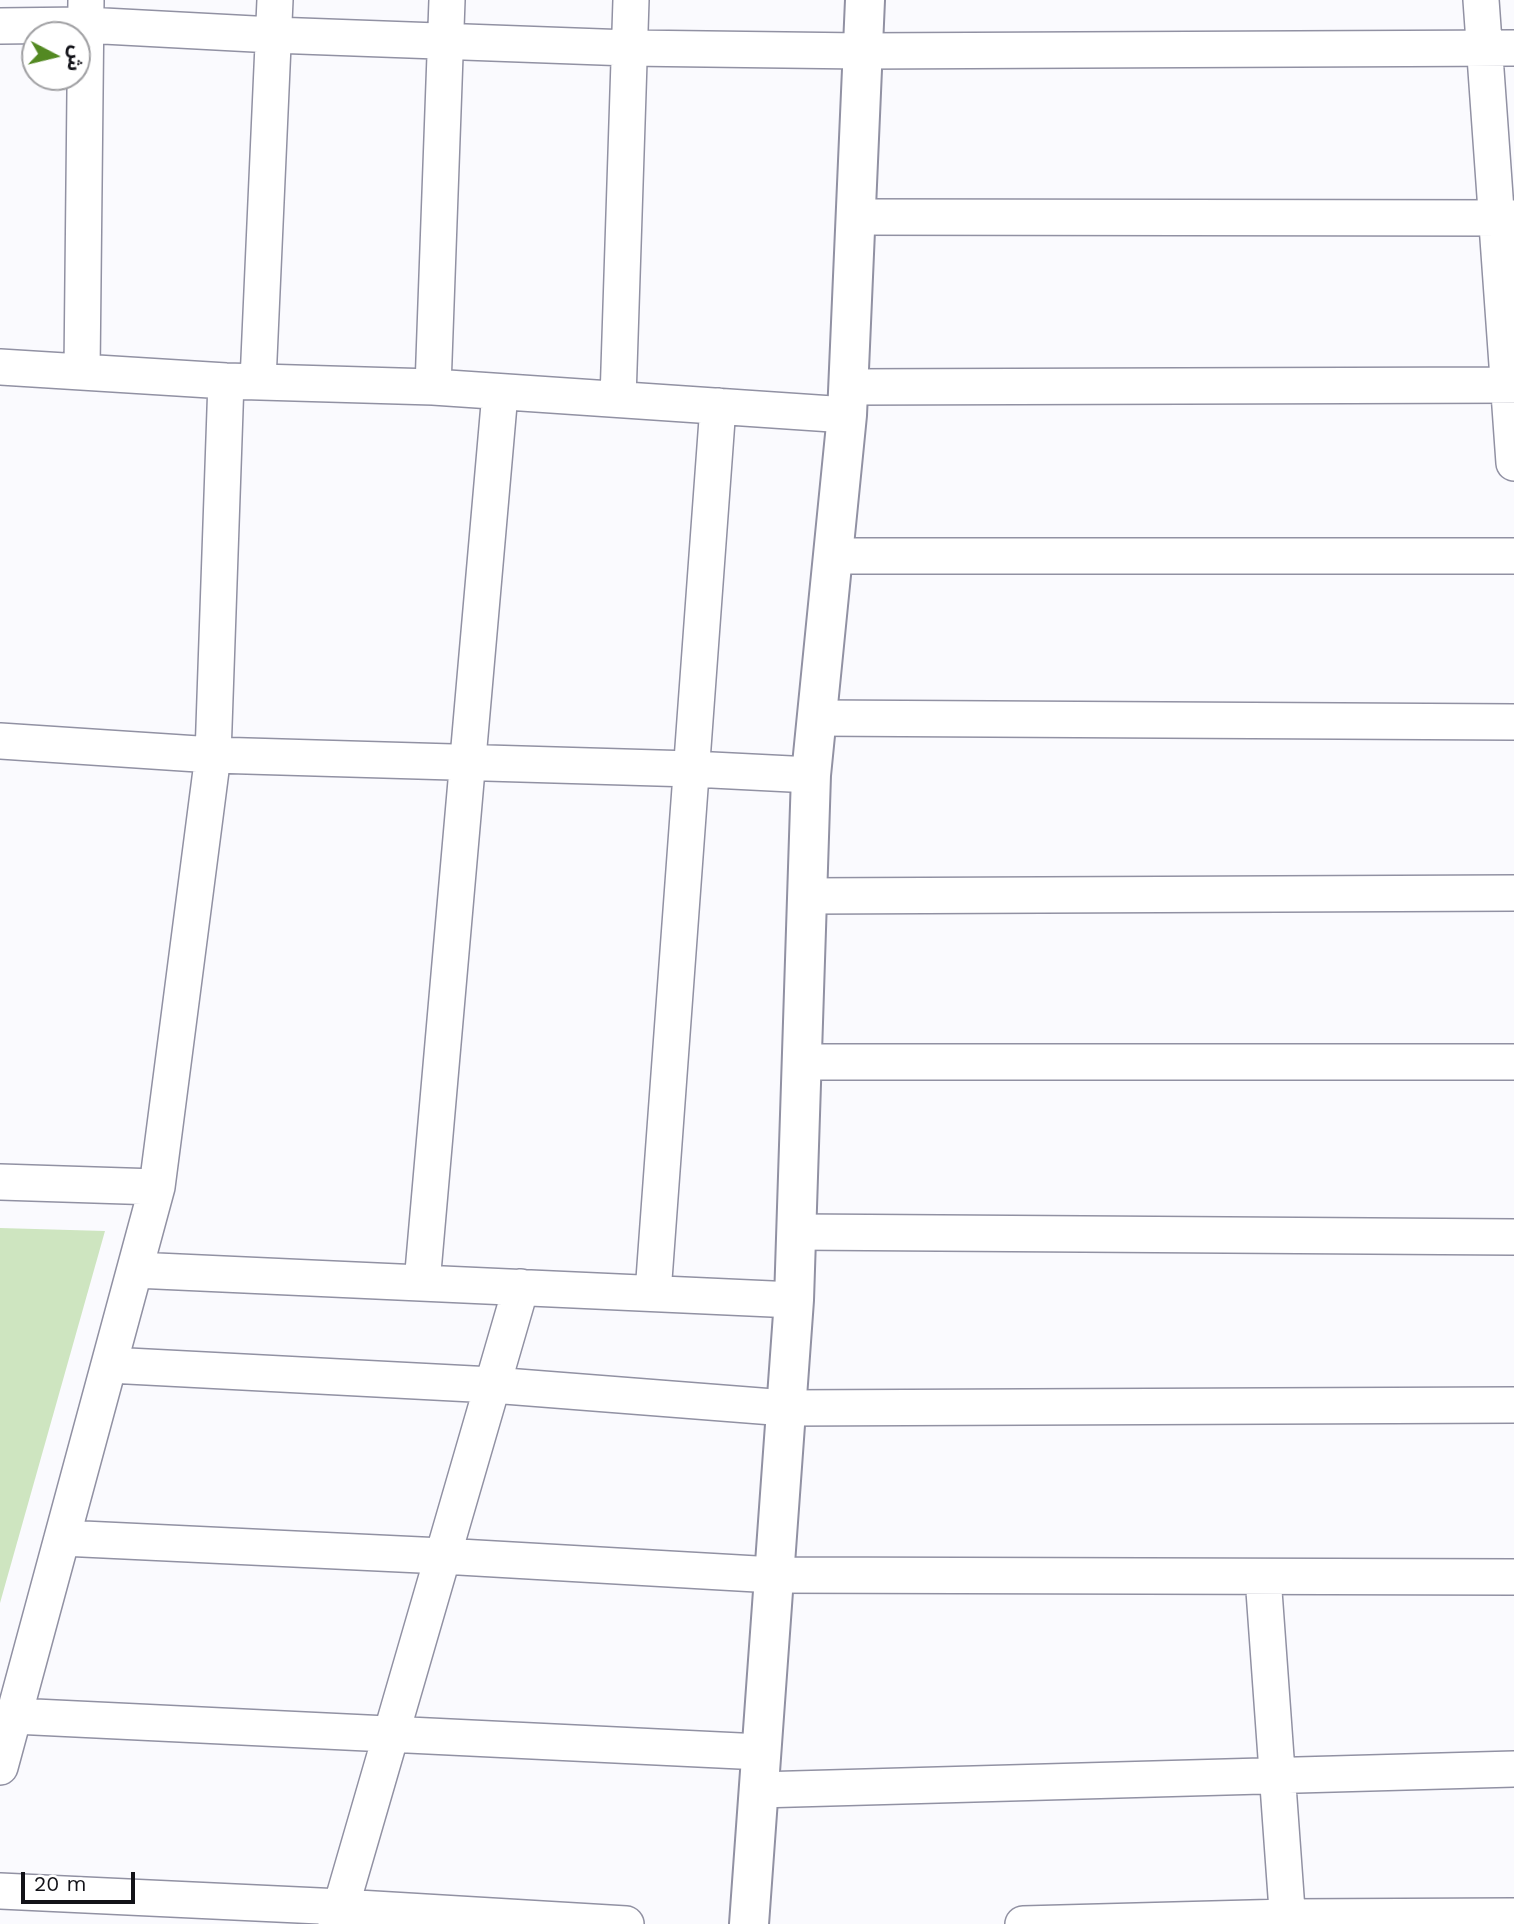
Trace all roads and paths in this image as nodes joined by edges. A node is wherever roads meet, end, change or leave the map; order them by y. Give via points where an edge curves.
1 (275, 0) edge
2 (447, 0) edge
3 (631, 0) edge
4 (865, 0) edge
5 (1481, 0) edge
6 (86, 13) edge
7 (0, 26) edge
8 (273, 35) junction
9 (444, 42) junction
10 (629, 48) junction
11 (1499, 48) edge
12 (863, 51) junction
13 (856, 217) junction
14 (1505, 218) edge
15 (0, 367) edge
16 (82, 371) junction
17 (242, 381) junction
18 (1511, 385) edge
19 (433, 387) junction
20 (500, 393) junction
21 (618, 399) junction
22 (848, 401) junction
23 (718, 406) junction
24 (1514, 463) edge
25 (833, 556) junction
26 (1514, 556) edge
27 (816, 718) junction
28 (1514, 722) edge
29 (0, 741) edge
30 (213, 755) junction
31 (468, 764) junction
32 (692, 769) junction
33 (811, 775) junction
34 (1514, 893) edge
35 (807, 896) junction
36 (801, 1062) junction
37 (1514, 1062) edge
38 (0, 1182) edge
39 (157, 1188) junction
40 (796, 1232) junction
41 (1514, 1237) edge
42 (135, 1270) junction
43 (422, 1283) junction
44 (521, 1287) junction
45 (653, 1293) junction
46 (794, 1300) junction
47 (108, 1365) junction
48 (492, 1385) junction
49 (1514, 1405) edge
50 (786, 1408) junction
51 (62, 1538) junction
52 (442, 1556) junction
53 (774, 1575) junction
54 (1263, 1577) junction
55 (1514, 1577) edge
56 (14, 1716) junction
57 (391, 1733) junction
58 (761, 1752) junction
59 (0, 1767) edge
60 (1514, 1769) edge
61 (1277, 1776) junction
62 (758, 1790) junction
63 (0, 1891) edge
64 (338, 1915) edge
65 (1514, 1916) edge
66 (1288, 1920) edge
67 (626, 1924) edge
68 (749, 1924) edge
69 (1023, 1924) edge

1 - 8 street
2 - 9 street
3 - 10 street
4 - 12 street
5 - 11 street
6 - 7 street
6 - 8 street
6 - 16 street
8 - 9 street
8 - 17 street
9 - 10 street
9 - 19 street
10 - 12 street
10 - 21 street
11 - 12 street
11 - 14 street
12 - 13 street
13 - 14 street
13 - 22 street
14 - 18 street
15 - 16 street
16 - 17 street
17 - 19 street
17 - 30 street
18 - 22 street
18 - 24 street
19 - 20 street
20 - 21 street
20 - 31 street
21 - 23 street
22 - 23 street
22 - 25 street
23 - 32 street
25 - 26 street
25 - 27 street
27 - 28 street
27 - 33 street
29 - 30 street
30 - 31 street
30 - 39 street
31 - 32 street
31 - 43 street
32 - 33 street
32 - 45 street
33 - 35 street
34 - 35 street
35 - 36 street
36 - 37 street
36 - 40 street
38 - 39 street
39 - 42 street
40 - 41 street
40 - 46 street
42 - 43 street
42 - 47 street
43 - 44 street
44 - 45 street
44 - 48 street
45 - 46 street
46 - 50 street
47 - 48 street
47 - 51 street
48 - 50 street
48 - 52 street
49 - 50 street
50 - 53 street
51 - 52 street
51 - 56 street
52 - 53 street
52 - 57 street
53 - 54 street
53 - 58 street
54 - 55 street
54 - 61 street
56 - 57 street
56 - 59 street
57 - 58 street
57 - 64 street
58 - 62 street
60 - 61 street
61 - 62 street
61 - 66 street
62 - 68 street
63 - 64 street
64 - 67 street
65 - 66 street
66 - 69 street

